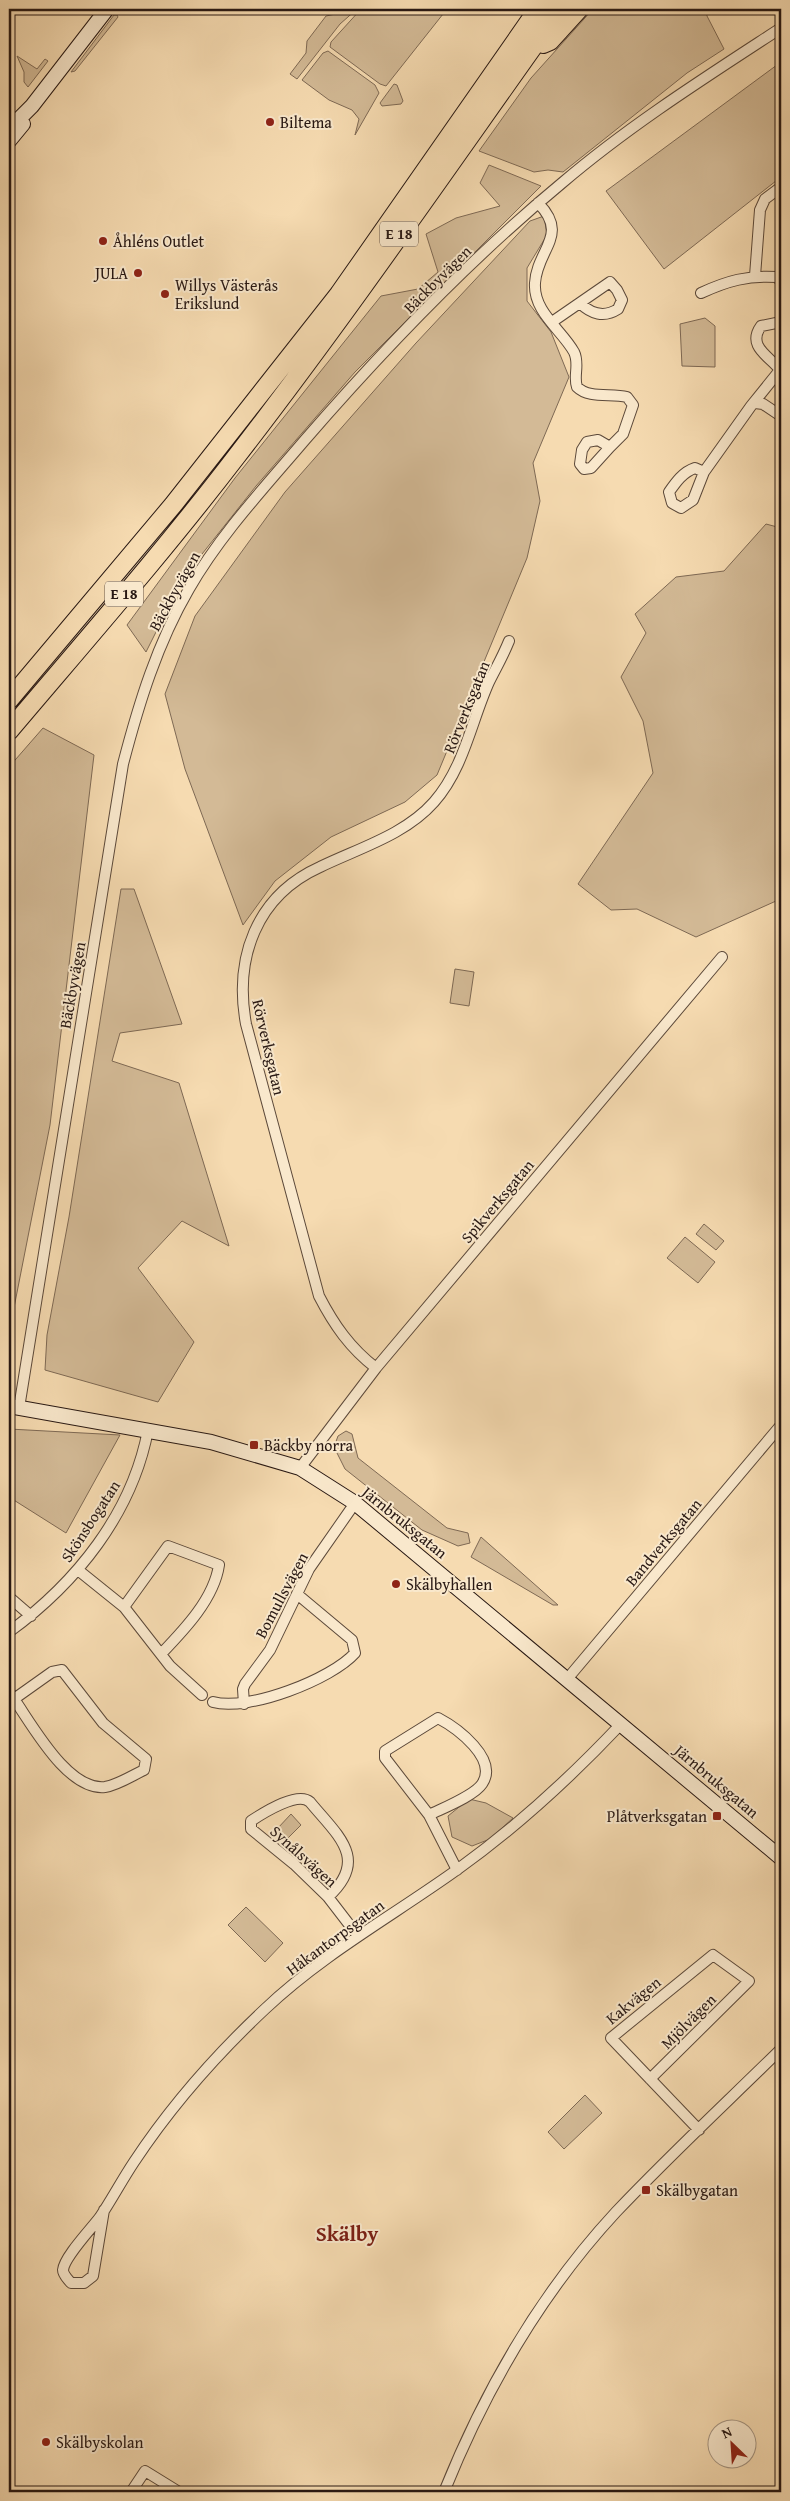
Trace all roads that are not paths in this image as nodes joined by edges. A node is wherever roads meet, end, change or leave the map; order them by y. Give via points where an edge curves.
1 (107, 9) edge
2 (538, 9) edge
3 (560, 9) edge
4 (579, 9) edge
5 (781, 28) edge
6 (531, 49) junction
7 (32, 106) junction
8 (9, 129) edge
9 (9, 142) edge
10 (781, 187) edge
11 (538, 203) junction
12 (754, 276) junction
13 (781, 282) edge
14 (701, 294) dead end
15 (580, 303) dead end
16 (552, 322) junction
17 (781, 322) edge
18 (780, 369) edge
19 (755, 403) junction
20 (781, 416) edge
21 (610, 447) dead end
22 (704, 472) dead end
23 (509, 641) dead end
24 (9, 700) edge
25 (9, 731) edge
26 (722, 957) dead end
27 (376, 1368) junction
28 (14, 1407) edge
29 (781, 1425) edge
30 (148, 1430) junction
31 (300, 1468) junction
32 (355, 1503) junction
33 (78, 1570) junction
34 (297, 1594) junction
35 (9, 1597) edge
36 (124, 1607) junction
37 (31, 1616) junction
38 (9, 1632) edge
39 (161, 1654) junction
40 (568, 1678) junction
41 (202, 1695) dead end
42 (11, 1696) edge
43 (214, 1702) dead end
44 (244, 1704) junction
45 (621, 1724) junction
46 (429, 1815) junction
47 (781, 1858) edge
48 (456, 1870) junction
49 (328, 1897) junction
50 (358, 1936) junction
51 (746, 1984) joint
52 (781, 2049) edge
53 (650, 2079) junction
54 (700, 2130) junction
55 (104, 2210) junction
56 (131, 2492) edge
57 (179, 2492) edge
58 (444, 2492) edge

1 - 7 street
2 - 24 highway, E 18 via 339,294 173,506
3 - 6 highway, E 18
4 - 6 highway, E 18 via 550,41
5 - 11 street, Bäckbyvägen via 631,128
6 - 25 highway, E 18 via 236,458
7 - 8 street
7 - 9 street
10 - 12 street via 765,200 760,210
11 - 16 street via 552,222 553,234 537,269 535,293 539,305
11 - 28 street, Bäckbyvägen via 428,307 325,417 209,557 168,628 147,683 123,764
12 - 13 street via 777,276
12 - 14 street via 729,281
15 - 16 street
16 - 21 street via 574,352 576,382 582,391 624,396 630,400 632,405 623,434
17 - 18 street via 761,326 758,335 761,353
18 - 19 street
19 - 20 street via 763,404
19 - 22 street
23 - 27 street, Rörverksgatan via 489,682 458,766 434,802 400,830 318,867 287,888 258,924 246,955 243,1009 319,1296 338,1330
26 - 27 street, Spikverksgatan
27 - 31 street, Spikverksgatan
28 - 30 street, Järnbruksgatan
29 - 40 street, Bandverksgatan
30 - 31 street, Järnbruksgatan via 211,1442
30 - 33 street, Skönsbogatan via 142,1462 122,1506
31 - 32 street, Järnbruksgatan
32 - 34 street, Bomullsvägen via 309,1569
32 - 40 street, Järnbruksgatan
33 - 36 street
33 - 37 street, Skönsbogatan
34 - 44 street, Bomullsvägen via 270,1650 245,1684
34 - 44 street via 352,1640 355,1652 344,1662 301,1686
35 - 37 street
36 - 39 street
36 - 39 street via 168,1546 219,1565 212,1588 200,1607
37 - 38 street, Skönsbogatan
39 - 41 street
40 - 45 street, Järnbruksgatan
42 - 42 street via 61,1764 88,1785 105,1787 144,1770 146,1760 102,1723 62,1670 52,1672
43 - 44 street
45 - 47 street, Järnbruksgatan
45 - 48 street, Håkantorpsgatan via 528,1816
46 - 46 street via 474,1791 485,1776 486,1763 477,1749 457,1728 438,1718 385,1751 384,1758
46 - 48 street
48 - 50 street, Håkantorpsgatan
49 - 49 street, Synålsvägen via 252,1829 251,1821 297,1798 306,1799 344,1843 349,1855 345,1877
49 - 50 street, Synålsvägen
50 - 55 street, Håkantorpsgatan via 266,2007 215,2059 139,2154
51 - 53 street, Mjölvägen
51 - 53 street, Kakvägen via 749,1981 713,1955 611,2038
52 - 54 street
53 - 54 street, Kakvägen
54 - 58 street via 616,2213 557,2285 502,2371
55 - 55 street, Håkantorpsgatan via 63,2267 71,2283 84,2283 93,2276
56 - 57 street via 145,2471

